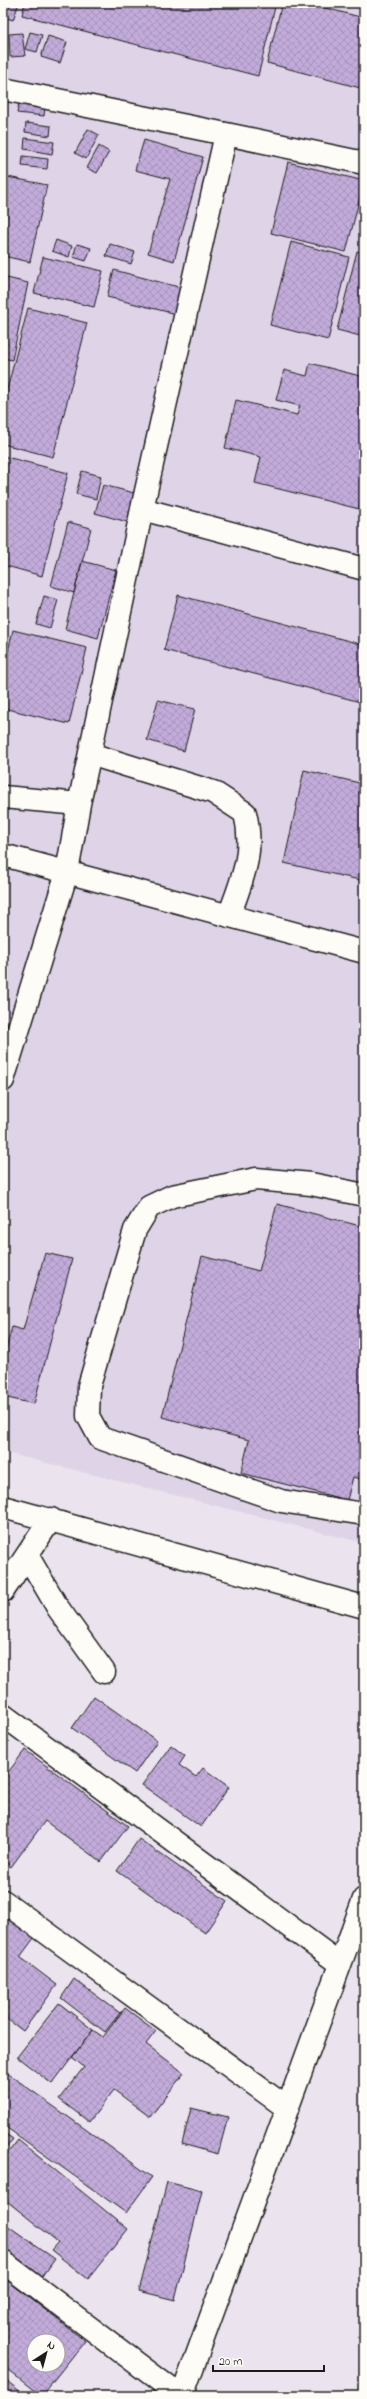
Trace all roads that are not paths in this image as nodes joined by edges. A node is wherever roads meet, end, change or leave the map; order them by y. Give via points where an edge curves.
1 (3, 89) edge
2 (226, 134) junction
3 (364, 163) edge
4 (142, 508) junction
5 (364, 569) edge
6 (90, 754) junction
7 (3, 797) edge
8 (79, 804) junction
9 (3, 855) edge
10 (67, 872) junction
11 (229, 916) junction
12 (364, 952) edge
13 (3, 1080) edge
14 (364, 1195) edge
15 (3, 1507) edge
16 (364, 1514) edge
17 (51, 1519) junction
18 (27, 1555) junction
19 (3, 1591) edge
20 (364, 1607) edge
21 (104, 1672) dead end
22 (3, 1715) edge
23 (364, 1899) edge
24 (3, 1901) edge
25 (340, 1964) junction
26 (287, 2108) junction
27 (3, 2262) edge
28 (181, 2396) edge

1 - 2 street
2 - 3 street
2 - 4 street
4 - 5 street
4 - 6 street
6 - 8 street
6 - 11 street via 213,792 245,813 250,833 248,859
7 - 8 street
8 - 10 street
9 - 10 street
10 - 11 street
10 - 13 street
11 - 12 street
14 - 16 street via 311,1184 256,1179 172,1196 149,1208 136,1230 89,1386 88,1416 100,1438 281,1501
15 - 17 street
17 - 18 street
17 - 20 street
18 - 19 street
18 - 21 street via 58,1608
22 - 25 street
23 - 25 street
24 - 26 street
25 - 26 street
26 - 28 street
27 - 28 street

